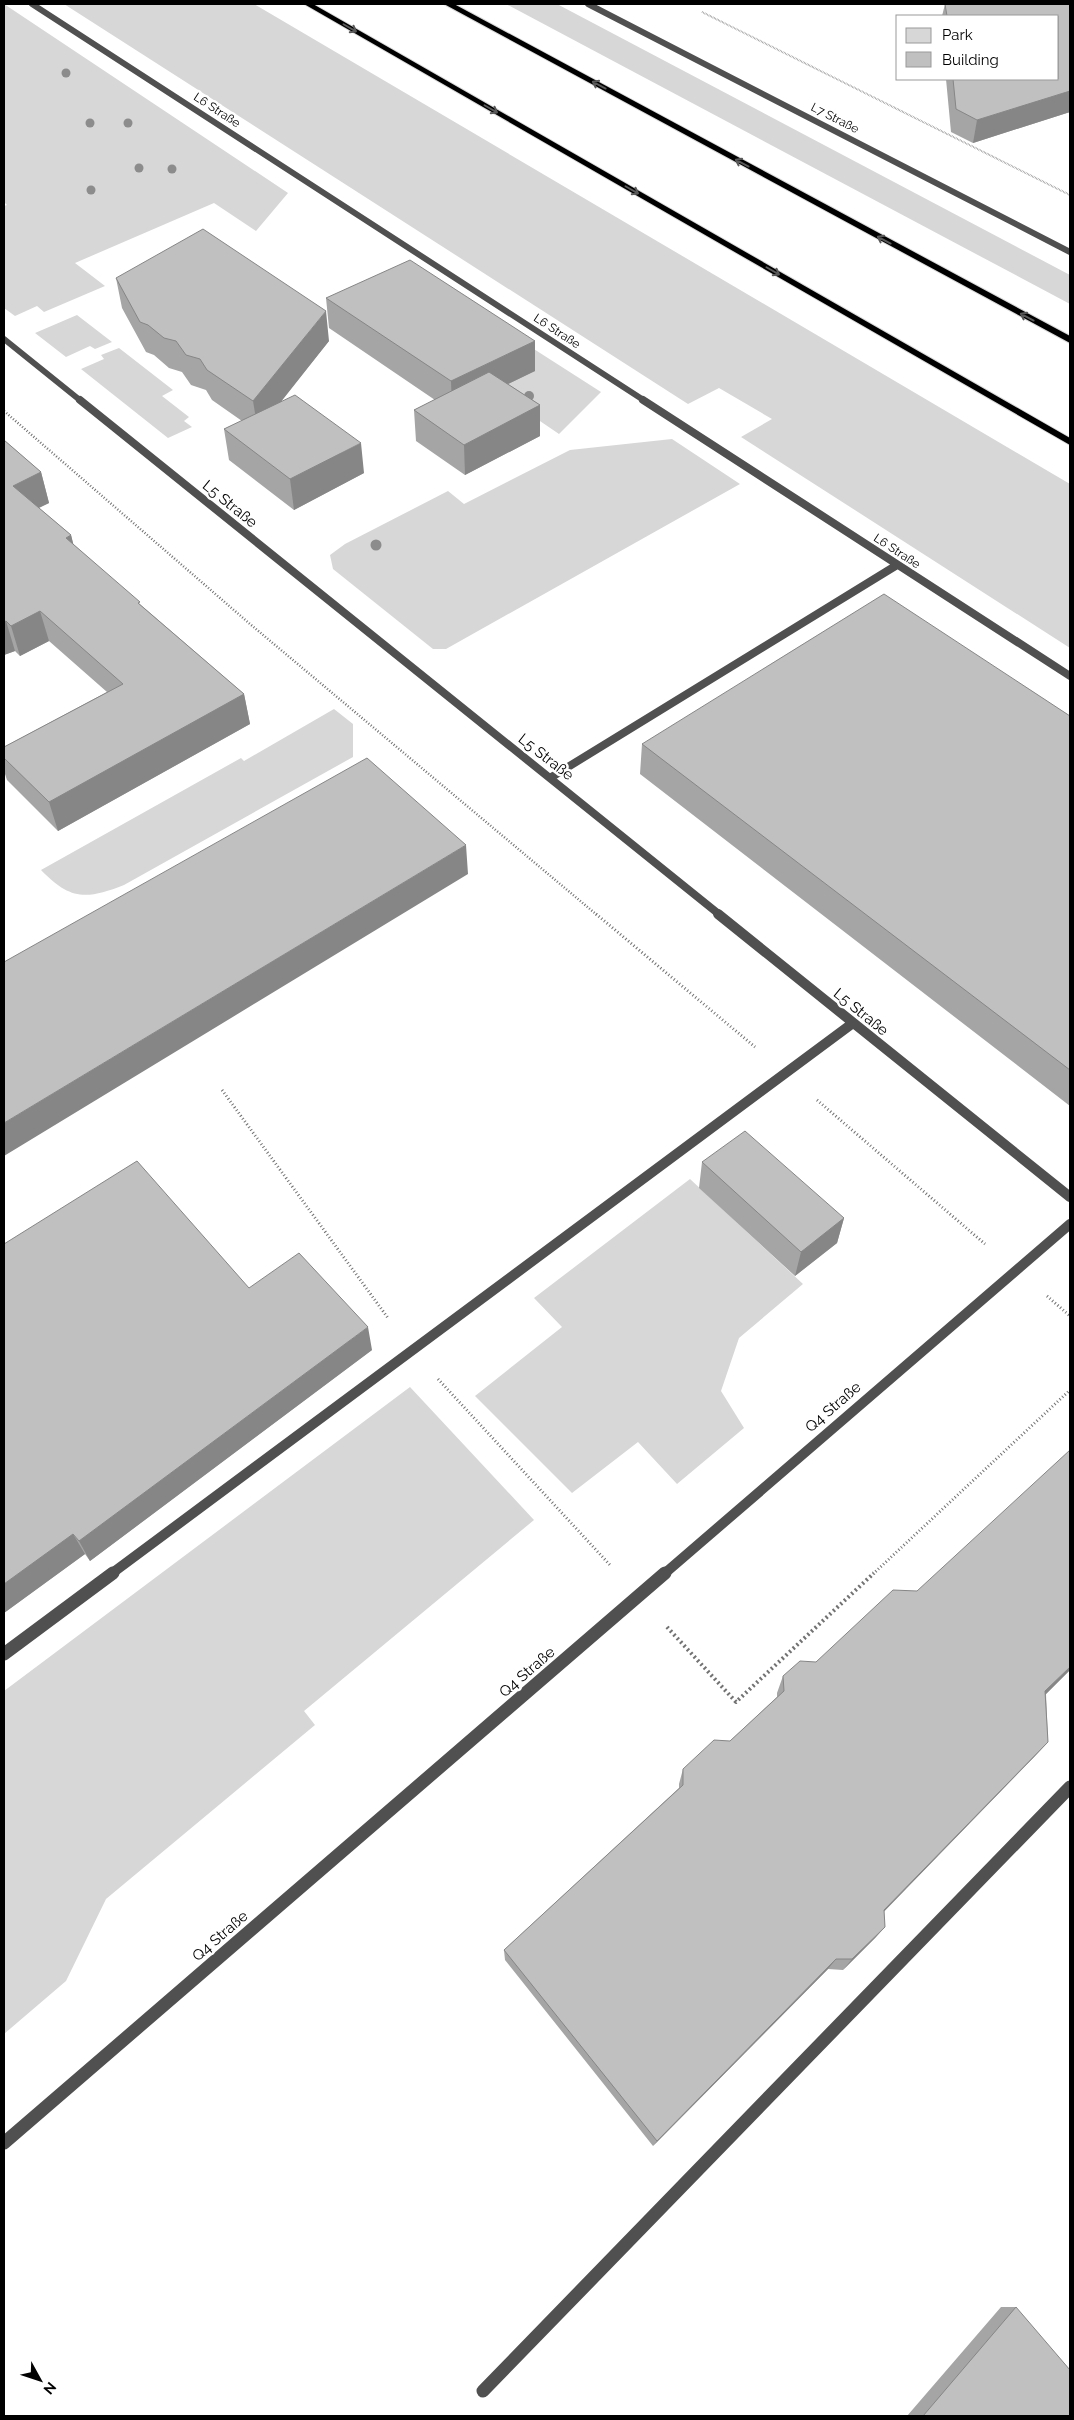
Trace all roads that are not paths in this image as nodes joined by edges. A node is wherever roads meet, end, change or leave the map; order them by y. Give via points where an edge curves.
1 (32, 4) edge
2 (308, 4) edge
3 (448, 4) edge
4 (588, 4) edge
5 (1070, 252) edge
6 (4, 339) edge
7 (1070, 340) edge
8 (1070, 442) edge
9 (897, 565) junction
10 (1070, 676) edge
11 (550, 778) junction
12 (853, 1023) junction
13 (1070, 1197) edge
14 (1070, 1224) edge
15 (4, 1654) edge
16 (1070, 1787) edge
17 (4, 2143) edge
18 (483, 2391) dead end

1 - 9 lane, L6 Straße
2 -> 8 highway
7 -> 3 highway
4 - 5 lane, L7 Straße
6 - 11 lane, L5 Straße
9 - 10 lane, L6 Straße
9 - 11 lane
11 - 12 lane, L5 Straße
12 - 13 lane, L5 Straße
12 - 15 lane
14 - 17 lane, Q4 Straße
16 - 18 lane

